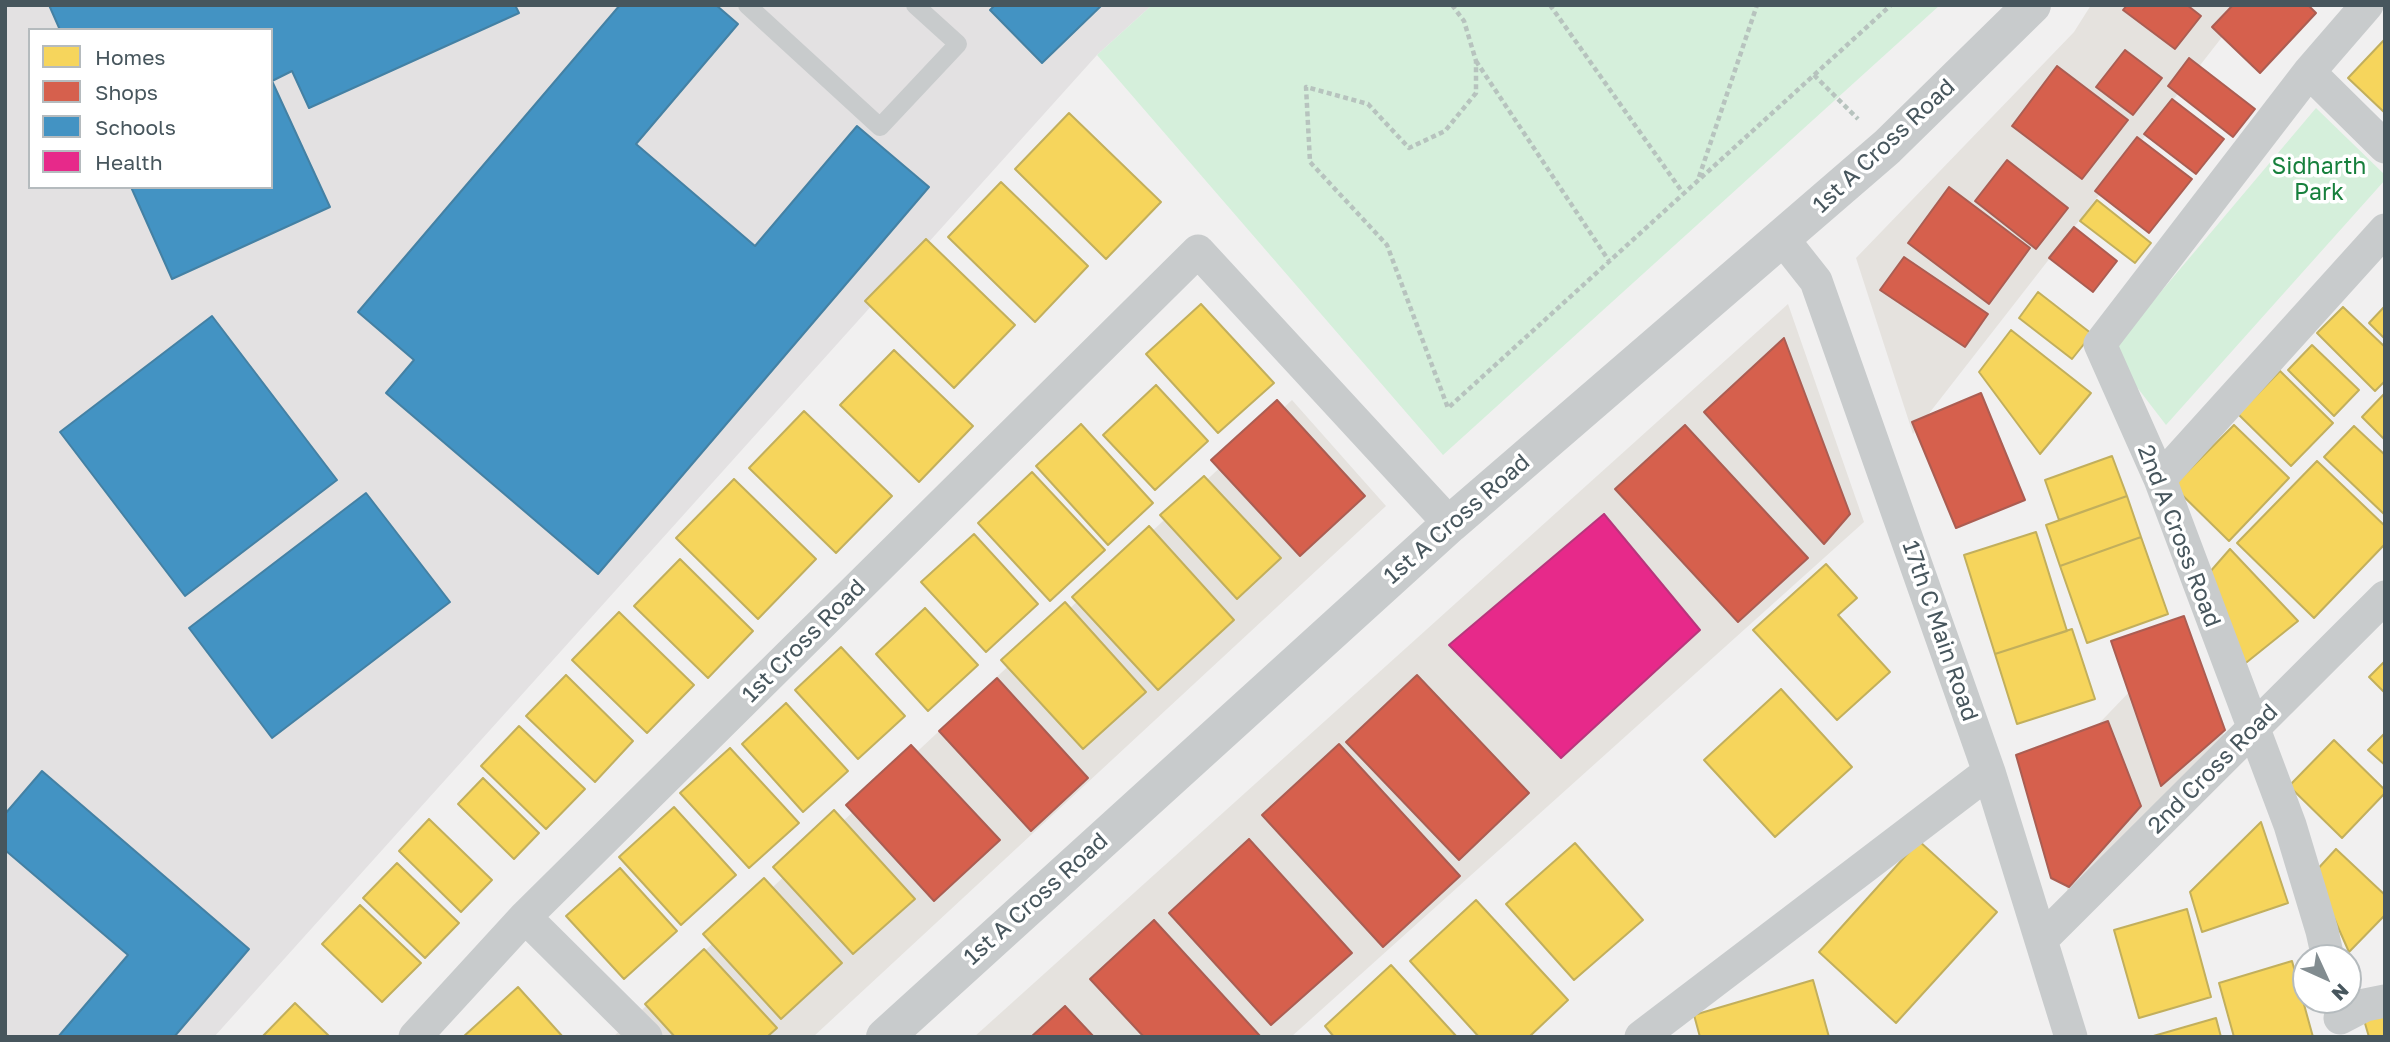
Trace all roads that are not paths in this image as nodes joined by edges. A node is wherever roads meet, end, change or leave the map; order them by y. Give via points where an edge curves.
1 (747, 5) edge
2 (915, 5) edge
3 (2032, 5) edge
4 (2367, 5) edge
5 (2309, 72) junction
6 (2385, 147) edge
7 (2385, 230) edge
8 (1782, 239) junction
9 (2160, 479) junction
10 (1450, 524) junction
11 (2385, 597) edge
12 (2253, 730) junction
13 (1989, 772) junction
14 (525, 917) junction
15 (2041, 940) junction
16 (2325, 944) edge
17 (415, 1037) edge
18 (646, 1037) edge
19 (885, 1037) edge
20 (1641, 1037) edge
21 (2071, 1037) edge

1 - 2 lane via 880,127 958,44
3 - 8 street, 1st A Cross Road via 1887,147
4 - 5 street
5 - 6 street
5 - 9 street, 2nd A Cross Road via 2100,344
7 - 9 street
8 - 10 street, 1st A Cross Road
8 - 13 street, 17th C Main Road via 1816,281
9 - 12 street, 2nd A Cross Road
10 - 14 street, 1st Cross Road via 1198,251
10 - 19 street, 1st A Cross Road
11 - 12 street, 2nd Cross Road
12 - 15 street, 2nd Cross Road
12 - 16 street, 2nd A Cross Road via 2290,825
13 - 15 street, 17th C Main Road
13 - 20 street
14 - 17 street, 1st Cross Road
14 - 18 street
15 - 21 street, 17th C Main Road

